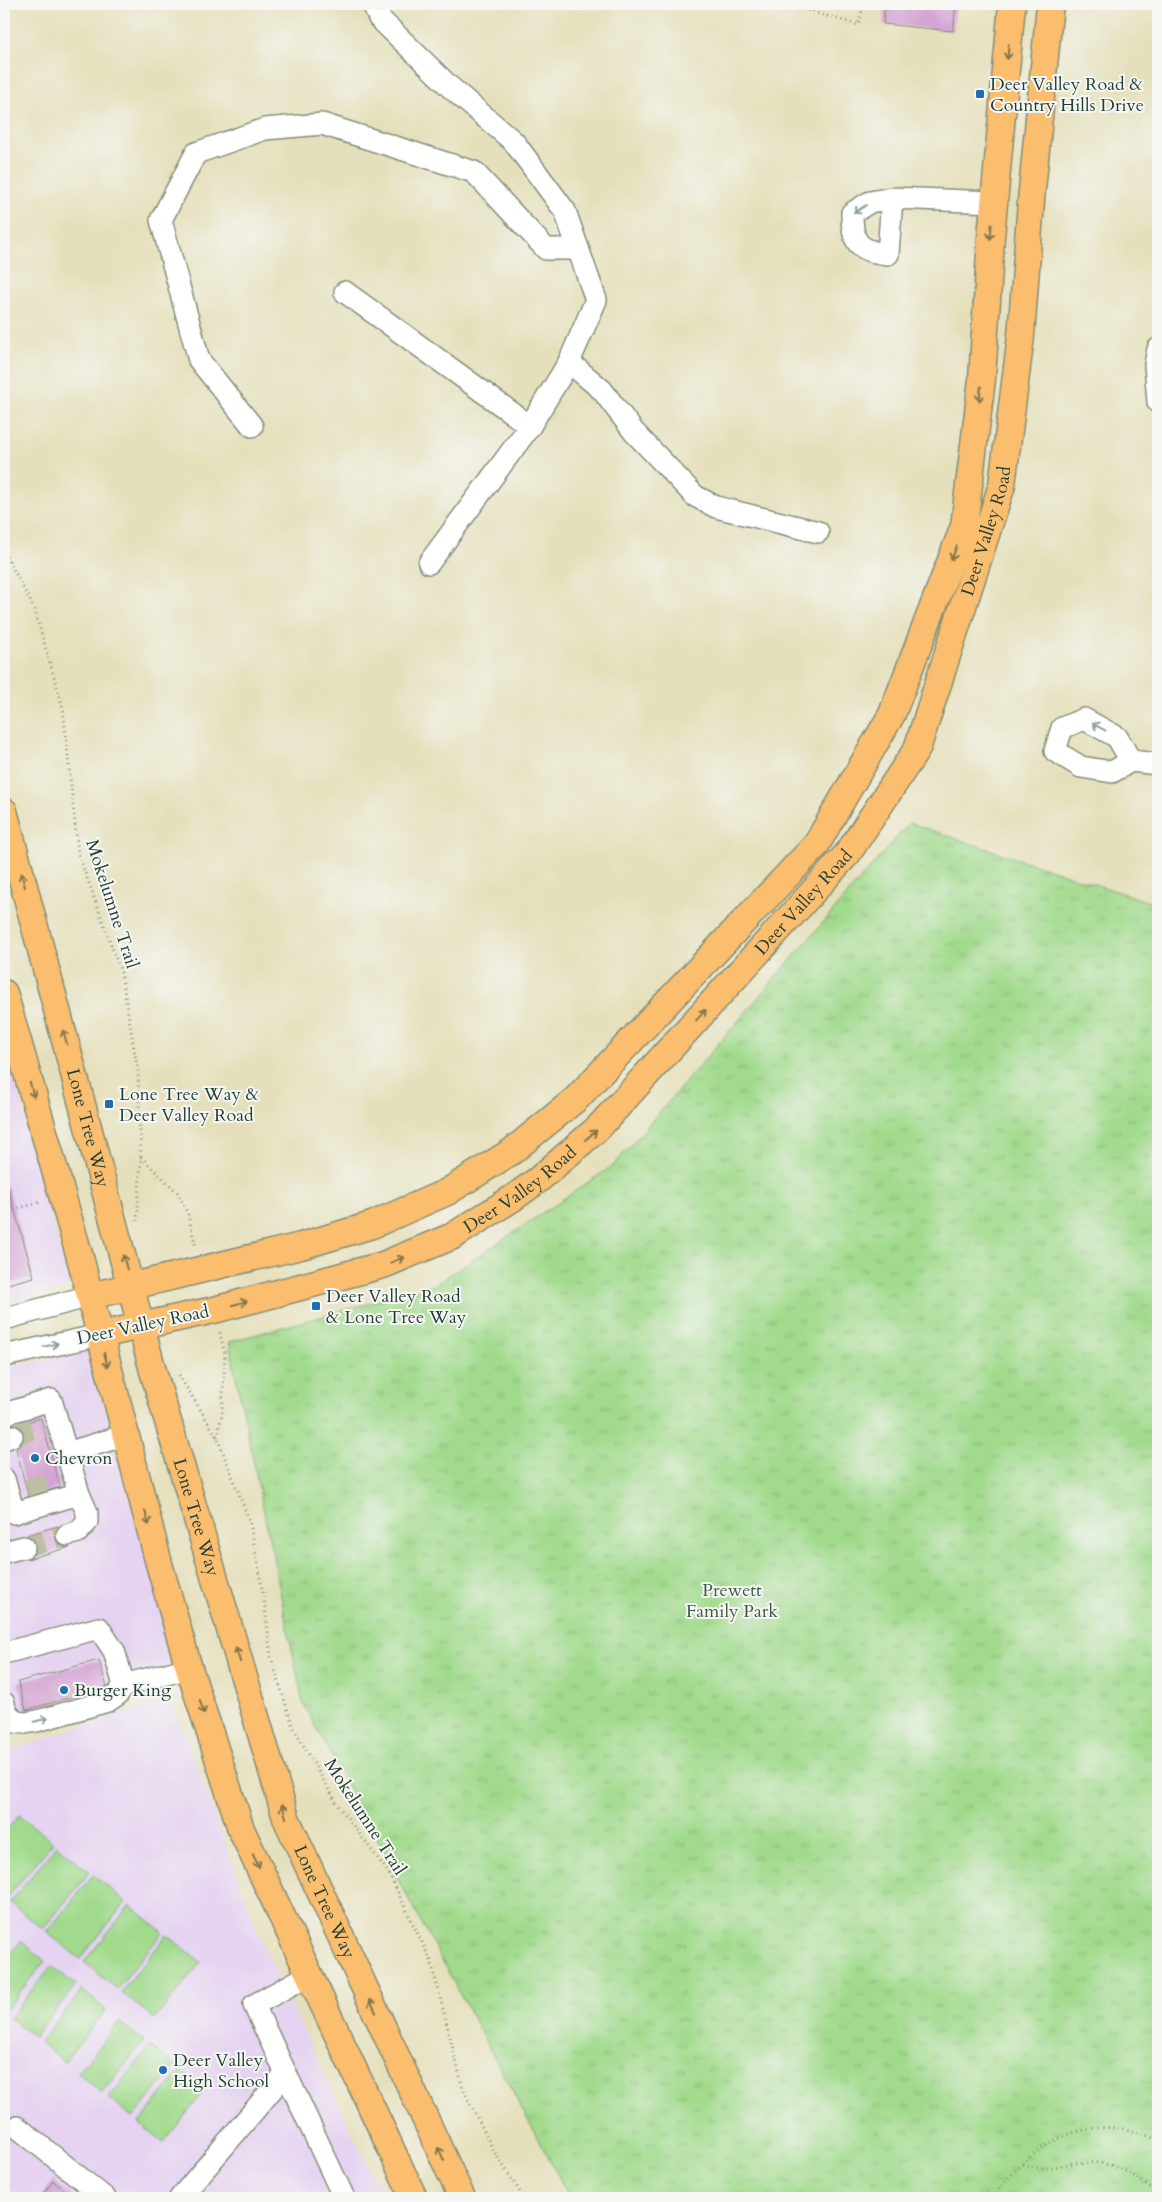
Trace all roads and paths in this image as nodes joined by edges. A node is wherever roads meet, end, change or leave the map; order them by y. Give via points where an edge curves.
1 (373, 4) edge
2 (804, 4) edge
3 (864, 4) edge
4 (1012, 4) edge
5 (1050, 4) edge
6 (892, 198) junction
7 (994, 202) junction
8 (578, 249) junction
9 (345, 292) dead end
10 (1158, 349) edge
11 (569, 362) junction
12 (1158, 402) edge
13 (252, 426) dead end
14 (530, 426) junction
15 (818, 532) dead end
16 (4, 552) edge
17 (429, 563) dead end
18 (1131, 761) dead end
19 (1158, 764) edge
20 (4, 811) edge
21 (4, 992) edge
22 (141, 1157) junction
23 (42, 1202) dead end
24 (4, 1212) edge
25 (138, 1228) dead end
26 (202, 1271) junction
27 (132, 1286) junction
28 (90, 1296) junction
29 (214, 1310) junction
30 (4, 1320) edge
31 (142, 1326) junction
32 (100, 1335) junction
33 (4, 1356) edge
34 (175, 1369) dead end
35 (4, 1414) edge
36 (126, 1435) junction
37 (217, 1437) junction
38 (67, 1453) junction
39 (70, 1483) junction
40 (13, 1488) edge
41 (67, 1535) tunnel mouth
42 (24, 1547) tunnel mouth
43 (4, 1552) edge
44 (4, 1653) edge
45 (189, 1668) junction
46 (124, 1685) junction
47 (4, 1703) edge
48 (309, 1975) junction
49 (286, 2072) junction
50 (17, 2127) dead end
51 (1158, 2140) edge
52 (1022, 2164) junction
53 (1158, 2195) edge
54 (105, 2198) edge
55 (180, 2198) edge
56 (344, 2198) edge
57 (414, 2198) edge
58 (462, 2198) edge
59 (524, 2198) edge
60 (993, 2198) edge

1 - 8 street via 386,25 450,87 514,142 565,211
2 - 3 path via 803,9 858,25
4 -> 7 main road, Deer Valley Road
29 -> 5 main road, Deer Valley Road via 383,1265 453,1236 538,1180 598,1128 848,853 917,749 1002,485 1021,336
6 -> 6 street via 870,202 852,213 854,239 867,250 888,254
6 - 7 street
7 -> 26 main road, Deer Valley Road via 982,379 964,526 892,714 816,845 576,1099 511,1152 447,1192 372,1225
8 - 11 street via 596,300
8 - 13 street via 546,249 474,172 322,124 264,129 196,153 161,220 199,360
9 - 14 street
10 - 12 street via 1155,364
11 - 14 street
11 - 15 street via 602,390 634,432 695,496 716,507
14 - 17 street
16 - 22 path, Mokelumne Trail via 34,608 63,708 78,853 121,972 138,1072
18 - 19 street
27 -> 20 main road, Lone Tree Way
21 -> 28 main road
22 - 25 path, Mokelumne Trail
22 - 26 path via 178,1193 188,1214
23 - 24 path
26 - 27 main road, Deer Valley Road
27 - 28 main road, Deer Valley Road
27 - 31 main road, Lone Tree Way
28 - 30 street, Deer Valley Road
28 - 32 main road
29 - 31 main road, Deer Valley Road
29 - 37 path via 225,1354 222,1415
31 - 32 main road, Deer Valley Road
58 -> 31 main road, Lone Tree Way via 286,1818
33 -> 32 street, Deer Valley Road
32 -> 36 main road
34 - 37 path, Mokelumne Trail
35 - 38 street via 51,1400 50,1424
36 - 38 street
36 -> 45 main road
37 - 59 path, Mokelumne Trail via 250,1522 271,1657 293,1727 337,1804 388,1872 432,1961 464,2089 495,2153
38 - 39 street
39 - 40 street via 14,1513
39 - 41 street via 87,1512 87,1522 78,1532
42 - 43 street
44 - 46 street via 99,1628 114,1651
45 - 46 street
45 -> 48 main road via 241,1829
47 -> 46 street via 15,1722 25,1723 108,1701
48 - 49 street via 254,2005
48 - 57 main road
49 - 55 street
49 - 56 street
50 - 54 street
51 - 52 path via 1125,2129 1082,2129 1044,2145
52 - 53 path via 1048,2169 1098,2162 1120,2167 1140,2178
52 - 60 path

